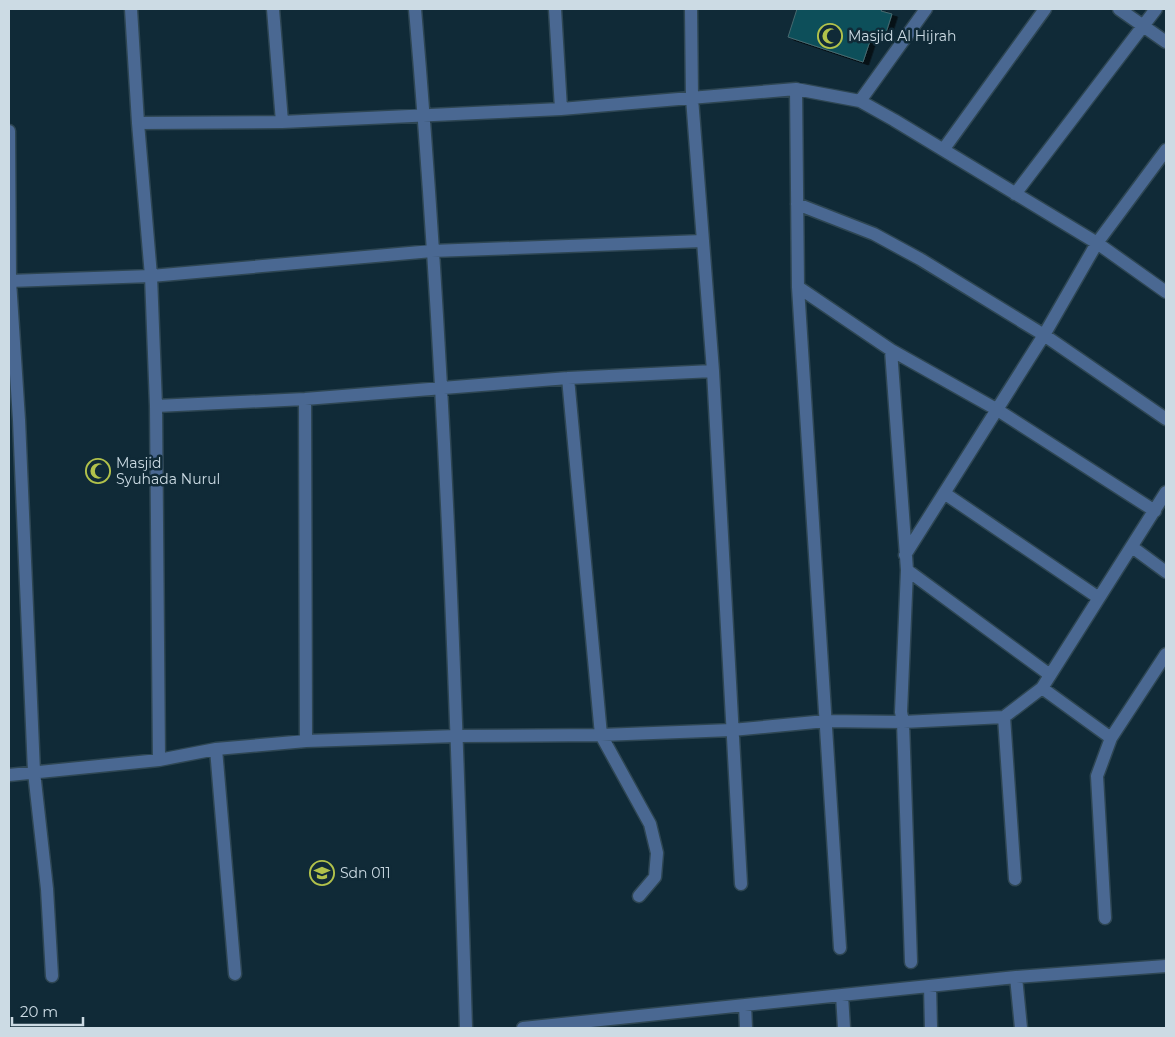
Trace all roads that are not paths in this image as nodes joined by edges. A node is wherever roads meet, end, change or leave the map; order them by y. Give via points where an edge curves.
1 (132, 9) edge
2 (273, 9) edge
3 (414, 9) edge
4 (555, 9) edge
5 (691, 9) edge
6 (926, 9) edge
7 (1045, 9) edge
8 (1119, 9) edge
9 (1156, 9) edge
10 (1144, 26) junction
11 (1166, 42) edge
12 (796, 89) junction
13 (692, 98) junction
14 (860, 101) junction
15 (560, 109) junction
16 (424, 114) junction
17 (282, 122) junction
18 (138, 123) junction
19 (9, 133) edge
20 (944, 150) junction
21 (1166, 150) edge
22 (1015, 194) junction
23 (797, 204) junction
24 (703, 241) junction
25 (1097, 243) junction
26 (432, 251) junction
27 (151, 276) junction
28 (9, 281) edge
29 (798, 287) junction
30 (1166, 292) edge
31 (1044, 335) junction
32 (891, 350) junction
33 (713, 371) junction
34 (568, 378) junction
35 (442, 389) junction
36 (305, 399) junction
37 (156, 406) junction
38 (996, 409) junction
39 (1166, 419) edge
40 (14, 420) edge
41 (1166, 492) edge
42 (944, 493) junction
43 (1155, 511) junction
44 (1132, 547) junction
45 (906, 555) junction
46 (907, 570) junction
47 (1166, 572) edge
48 (1099, 598) junction
49 (1165, 656) edge
50 (1166, 673) edge
51 (1050, 675) junction
52 (1042, 688) junction
53 (1004, 717) junction
54 (826, 721) junction
55 (903, 722) junction
56 (732, 730) junction
57 (601, 735) junction
58 (457, 736) junction
59 (1111, 738) junction
60 (306, 741) junction
61 (216, 750) junction
62 (159, 760) junction
63 (34, 772) junction
64 (9, 775) edge
65 (1015, 879) dead end
66 (740, 884) dead end
67 (639, 896) dead end
68 (1105, 918) dead end
69 (840, 948) dead end
70 (911, 962) dead end
71 (1166, 966) edge
72 (235, 974) dead end
73 (52, 976) dead end
74 (1016, 977) junction
75 (930, 986) junction
76 (842, 995) junction
77 (745, 1005) junction
78 (610, 1024) edge
79 (466, 1028) edge
80 (523, 1028) edge
81 (746, 1028) edge
82 (844, 1028) edge
83 (931, 1028) edge
84 (1021, 1028) edge

1 - 18 street
2 - 17 street
3 - 16 street
4 - 15 street
5 - 13 street
6 - 14 street
7 - 20 street
8 - 10 street
9 - 10 street
10 - 11 street
10 - 22 street
12 - 13 street
12 - 14 street
12 - 23 street
13 - 15 street
13 - 24 street
14 - 20 street
15 - 16 street
16 - 17 street
16 - 26 street
17 - 18 street
18 - 27 street
19 - 28 street
20 - 22 street
21 - 25 street
22 - 25 street
23 - 29 street
23 - 31 street via 874,234
24 - 26 street
24 - 33 street
25 - 30 street
25 - 31 street
26 - 27 street
26 - 35 street
27 - 28 street
27 - 37 street
28 - 40 street
29 - 32 street
29 - 54 street
31 - 38 street
31 - 39 street
32 - 38 street
32 - 45 street
33 - 34 street
33 - 56 street
34 - 35 street
34 - 57 street
35 - 36 street
35 - 58 street
36 - 37 street
36 - 60 street
37 - 62 street
38 - 42 street
38 - 43 street
40 - 63 street
41 - 43 street
42 - 45 street
42 - 48 street
43 - 44 street
44 - 47 street
44 - 48 street
45 - 46 street
46 - 51 street
46 - 55 street
48 - 51 street
49 - 50 street
49 - 59 street
51 - 52 street
52 - 53 street
52 - 59 street
53 - 55 street
53 - 65 street
54 - 55 street
54 - 56 street
54 - 69 street
55 - 70 street
56 - 57 street
56 - 66 street
57 - 58 street
57 - 67 street via 650,824 657,853 655,877
58 - 60 street
58 - 79 street
59 - 68 street via 1097,776
60 - 61 street
61 - 62 street
61 - 72 street
62 - 63 street
63 - 64 street
63 - 73 street via 47,889
71 - 74 street
74 - 75 street
74 - 84 street
75 - 76 street
75 - 83 street
76 - 77 street
76 - 82 street
77 - 78 street
77 - 81 street
78 - 80 street

